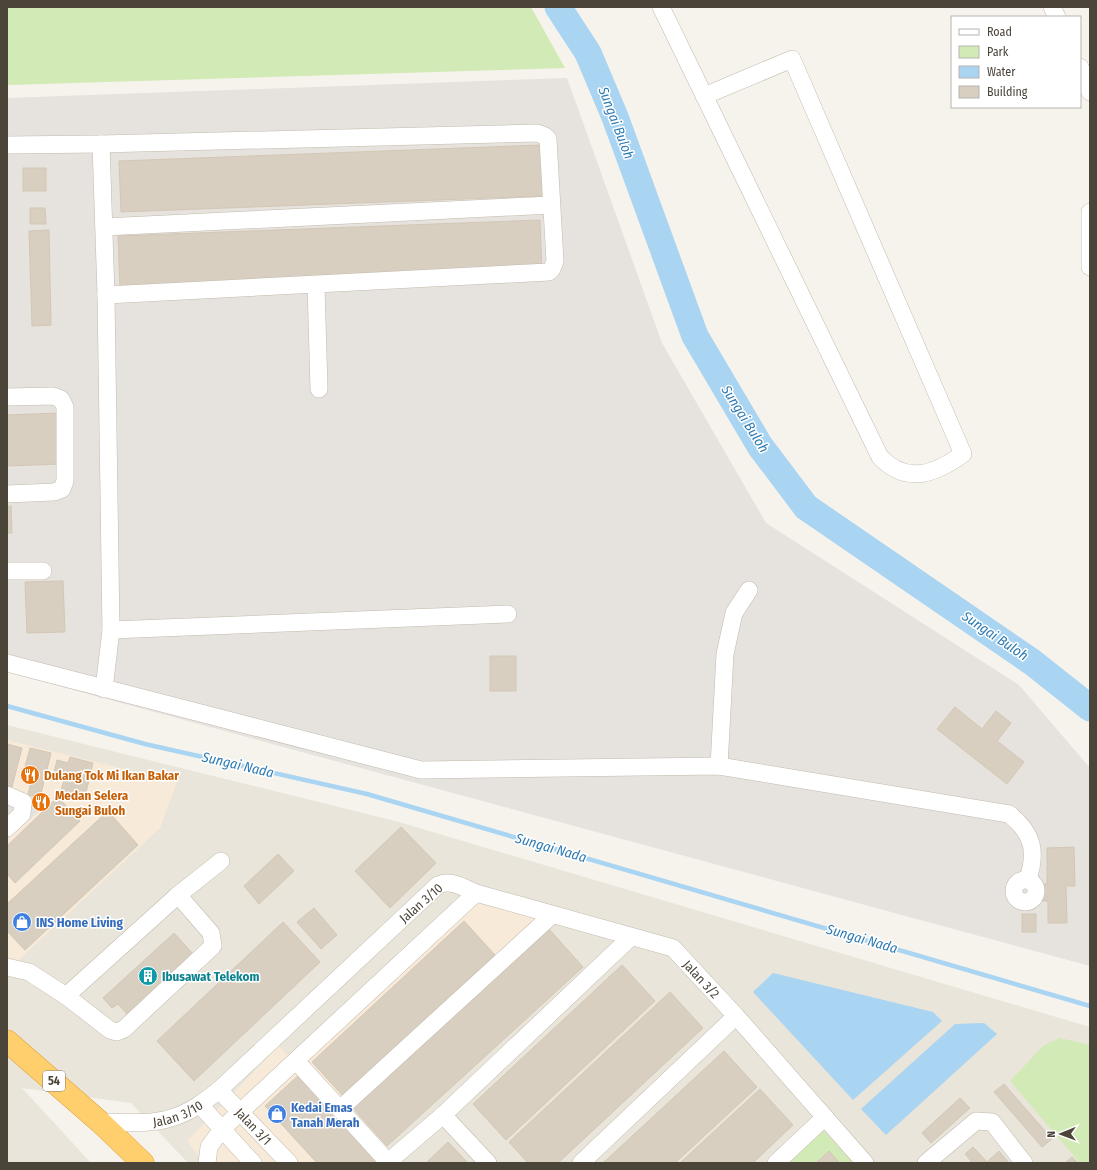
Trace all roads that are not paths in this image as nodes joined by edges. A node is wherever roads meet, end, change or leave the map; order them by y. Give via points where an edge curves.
1 (661, 7) edge
2 (1052, 7) edge
3 (1056, 16) edge
4 (1081, 70) edge
5 (1090, 92) edge
6 (704, 96) junction
7 (101, 144) junction
8 (7, 145) edge
9 (551, 205) junction
10 (1090, 212) edge
11 (104, 227) junction
12 (1090, 267) edge
13 (316, 284) junction
14 (106, 295) junction
15 (319, 389) dead end
16 (7, 397) edge
17 (7, 494) edge
18 (43, 570) dead end
19 (7, 571) edge
20 (749, 590) dead end
21 (508, 614) dead end
22 (111, 630) junction
23 (7, 663) edge
24 (104, 689) junction
25 (719, 766) junction
26 (7, 795) edge
27 (7, 828) edge
28 (221, 860) dead end
29 (1028, 880) dead end
30 (476, 893) junction
31 (178, 895) junction
32 (552, 915) junction
33 (632, 937) junction
34 (7, 967) edge
35 (66, 996) junction
36 (736, 1016) junction
37 (7, 1041) edge
38 (296, 1061) junction
39 (219, 1090) junction
40 (200, 1105) junction
41 (340, 1109) junction
42 (242, 1113) junction
43 (443, 1115) junction
44 (825, 1117) junction
45 (100, 1122) junction
46 (222, 1129) junction
47 (389, 1162) edge
48 (142, 1163) edge
49 (207, 1163) edge
50 (253, 1163) edge
51 (289, 1163) edge
52 (488, 1163) edge
53 (581, 1163) edge
54 (776, 1163) edge
55 (865, 1163) edge
56 (926, 1163) edge
57 (1024, 1163) edge

1 - 6 street
2 - 3 street
4 - 5 street
6 - 6 street via 792,59 963,454 952,462 924,474 910,474 893,468 880,457
7 - 8 street
7 - 9 street via 537,133 545,136 549,143
7 - 11 street
9 - 11 street
9 - 13 street via 555,261 549,272
10 - 12 street
11 - 14 street
13 - 14 street
13 - 15 street
14 - 22 street
16 - 17 street via 53,396 61,399 65,407 64,485 59,491
18 - 19 street
20 - 25 street via 734,613 725,654
21 - 22 street
22 - 24 street
23 - 24 street
24 - 25 street via 421,770
25 - 29 street via 1009,814 1033,846 1033,864
26 - 27 street via 23,802 22,814
28 - 31 street
30 - 32 street, Jalan 3/2
30 - 38 street
30 - 39 street, Jalan 3/10 via 452,883 444,882 438,885
31 - 35 street
31 - 35 street via 212,933 213,946 124,1029 117,1032 110,1030
32 - 33 street, Jalan 3/2
32 - 41 street
33 - 36 street, Jalan 3/2 via 673,948
33 - 43 street
34 - 35 street via 29,972
36 - 44 street, Jalan 3/2
36 - 53 street
37 - 45 highway, 54
38 - 41 street
38 - 42 street
39 - 40 street, Jalan 3/10
39 - 42 street, Jalan 3/1
40 - 45 street, Jalan 3/10 via 170,1119
40 - 46 street, Jalan 3/1
41 - 47 street
42 - 46 street
42 - 51 street, Jalan 3/1
43 - 47 street
43 - 52 street
44 - 54 street
44 - 55 street, Jalan 3/2
45 - 48 highway, 54
46 - 49 street via 209,1147
46 - 50 street, Jalan 3/1
56 - 57 street via 976,1121 992,1122

